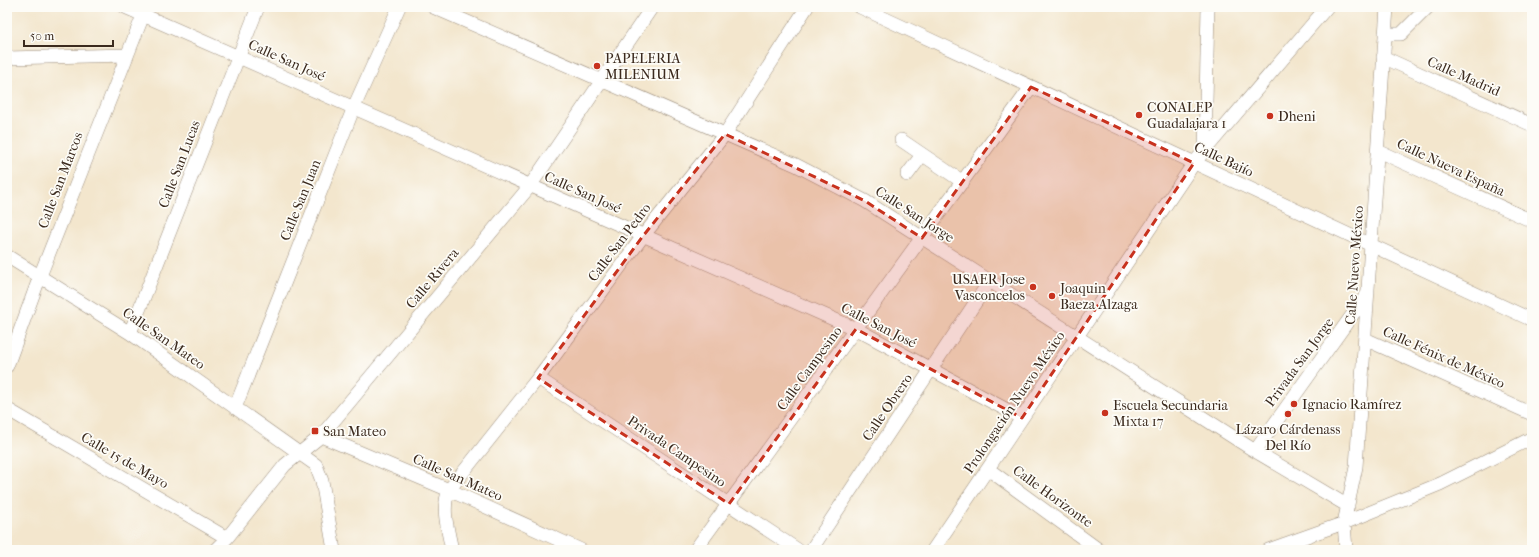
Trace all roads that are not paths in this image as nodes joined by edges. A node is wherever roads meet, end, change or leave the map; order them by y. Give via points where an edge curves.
1 (125, 7) edge
2 (258, 7) edge
3 (399, 7) edge
4 (433, 7) edge
5 (652, 7) edge
6 (807, 7) edge
7 (860, 7) edge
8 (1208, 7) edge
9 (1327, 7) edge
10 (1386, 7) edge
11 (1428, 7) edge
12 (144, 11) edge
13 (1385, 34) junction
14 (126, 55) junction
15 (238, 57) junction
16 (1383, 57) junction
17 (7, 58) edge
18 (601, 79) junction
19 (1031, 87) junction
20 (354, 107) junction
21 (1532, 125) edge
22 (725, 134) junction
23 (901, 140) dead end
24 (1205, 150) junction
25 (1378, 151) junction
26 (922, 154) junction
27 (1194, 163) junction
28 (907, 175) dead end
29 (963, 182) junction
30 (530, 186) junction
31 (1532, 221) edge
32 (643, 236) junction
33 (922, 238) junction
34 (1371, 245) junction
35 (7, 256) edge
36 (40, 276) junction
37 (989, 282) junction
38 (1368, 292) junction
39 (1532, 320) edge
40 (856, 329) junction
41 (130, 333) junction
42 (1076, 337) junction
43 (1365, 339) junction
44 (7, 366) edge
45 (930, 370) junction
46 (538, 378) junction
47 (235, 408) junction
48 (7, 409) edge
49 (1532, 414) edge
50 (1022, 418) junction
51 (321, 436) junction
52 (1532, 438) edge
53 (1255, 450) junction
54 (300, 453) junction
55 (988, 469) junction
56 (449, 490) junction
57 (729, 504) junction
58 (1348, 506) junction
59 (1344, 523) junction
60 (227, 538) junction
61 (214, 550) edge
62 (334, 550) edge
63 (452, 550) edge
64 (581, 550) edge
65 (695, 550) edge
66 (798, 550) edge
67 (811, 550) edge
68 (933, 550) edge
69 (1099, 550) edge
70 (1268, 550) edge
71 (1346, 550) edge

1 - 12 street, Calle San José
2 - 15 street, Calle San Lucas
3 - 20 street, Calle San Juan
4 - 18 street, Calle San Jorge
5 - 18 street, Calle Rivera
6 - 22 street, Calle San Pedro
7 - 19 street, Calle Bajío
8 - 24 street
9 - 24 street, Prolongación Nuevo México
10 - 13 street, Calle Nuevo México
11 - 13 street via 1401,34
12 - 14 street, Calle San Marcos
12 - 15 street, Calle San José
13 - 16 street, Calle Nuevo México
14 - 17 street
14 - 36 street, Calle San Marcos
15 - 20 street, Calle San José
15 - 41 street, Calle San Lucas
16 - 21 street, Calle Madrid
16 - 25 street, Calle Nuevo México
18 - 22 street, Calle San Jorge
18 - 30 street, Calle Rivera
19 - 27 street, Calle Bajío
19 - 29 street, Calle Campesino
20 - 30 street, Calle San José
20 - 47 street, Calle San Juan
22 - 32 street, Calle San Pedro
22 - 33 street, Calle San Jorge via 865,201
23 - 26 street
24 - 27 street, Prolongación Nuevo México
25 - 31 street, Calle Nueva España
25 - 34 street, Calle Nuevo México
26 - 28 street
26 - 29 street
27 - 34 street, Calle Bajío
27 - 42 street, Prolongación Nuevo México
29 - 33 street, Calle Campesino
30 - 32 street, Calle San José
30 - 51 street, Calle Rivera
32 - 40 street, Calle San José
32 - 46 street, Calle San Pedro
33 - 37 street, Calle San Jorge
33 - 40 street, Calle Campesino
34 - 38 street, Calle Nuevo México
34 - 39 street, Calle Bajío
35 - 36 street, Calle San Mateo
36 - 41 street, Calle San Mateo
36 - 44 street, Calle San Marcos
37 - 42 street, Calle San Jorge
37 - 45 street, Calle Obrero
38 - 43 street, Calle Nuevo México
38 - 53 street, Privada San Jorge
40 - 45 street, Calle San José
40 - 57 street, Calle Campesino
41 - 47 street, Calle San Mateo
42 - 50 street, Prolongación Nuevo México
42 - 53 street, Calle San Jorge
43 - 49 street, Calle Fénix de México
43 - 58 street, Calle Nuevo México via 1356,467
45 - 50 street, Calle San José
45 - 67 street, Calle Obrero
46 - 56 street, Calle San Pedro
46 - 57 street, Privada Campesino
47 - 54 street, Calle San Mateo
48 - 60 street, Calle 15 de Mayo
50 - 55 street, Prolongación Nuevo México
51 - 54 street, Calle Rivera
51 - 56 street, Calle San Mateo
52 - 59 street via 1440,484
53 - 58 street, Calle San Jorge
54 - 60 street, Calle Rivera via 286,465
54 - 62 street, Calle San Mateo via 316,465 322,481
55 - 68 street, Prolongación Nuevo México
55 - 69 street, Calle Horizonte
56 - 63 street via 445,499 445,510
56 - 64 street, Calle San Mateo
57 - 65 street, Calle Campesino
57 - 66 street, Privada Campesino
58 - 59 street, Calle Nuevo México
59 - 70 street
59 - 71 street
60 - 61 street, Calle Rivera

